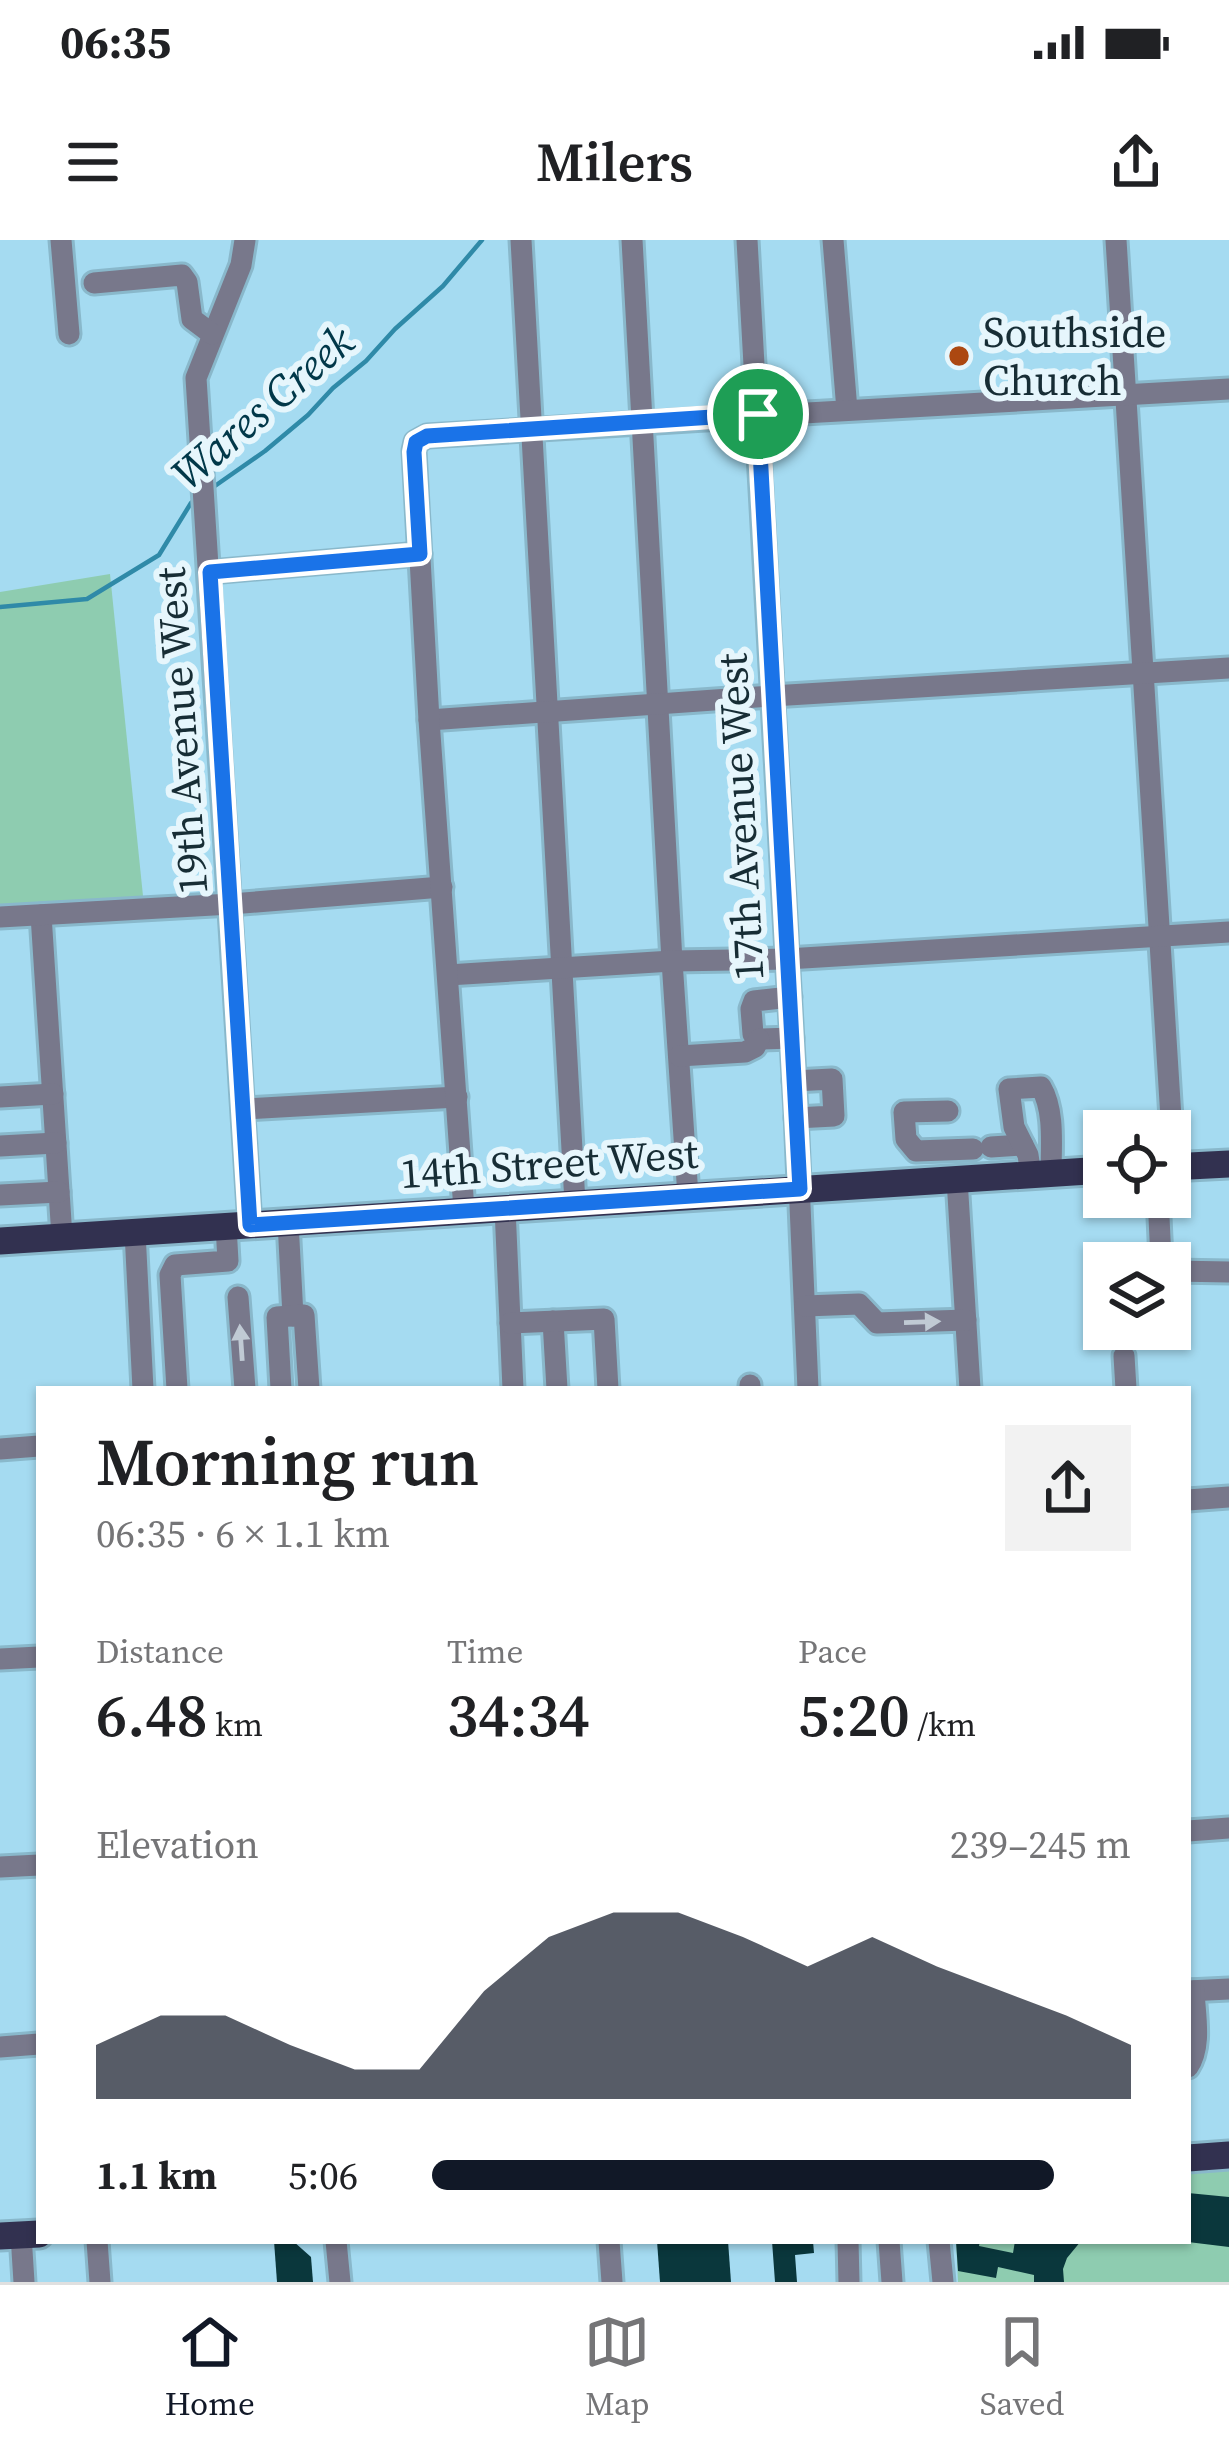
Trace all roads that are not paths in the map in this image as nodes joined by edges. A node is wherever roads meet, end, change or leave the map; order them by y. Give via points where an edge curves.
1 (61, 240) edge
2 (245, 240) edge
3 (520, 240) edge
4 (632, 240) edge
5 (747, 240) edge
6 (833, 240) edge
7 (1117, 240) edge
8 (94, 283) dead end
9 (69, 334) dead end
10 (212, 334) junction
11 (1229, 389) edge
12 (1126, 395) junction
13 (847, 410) junction
14 (758, 414) junction
15 (644, 422) junction
16 (530, 429) junction
17 (420, 554) junction
18 (210, 572) junction
19 (1229, 668) edge
20 (1142, 674) junction
21 (772, 696) junction
22 (658, 705) junction
23 (547, 712) junction
24 (429, 720) junction
25 (442, 887) junction
26 (231, 904) junction
27 (41, 915) junction
28 (0, 917) edge
29 (1229, 932) edge
30 (1160, 936) junction
31 (788, 959) junction
32 (741, 960) junction
33 (672, 962) junction
34 (560, 968) junction
35 (448, 975) junction
36 (790, 997) junction
37 (754, 1000) junction
38 (792, 1037) junction
39 (759, 1039) junction
40 (679, 1056) junction
41 (794, 1081) junction
42 (53, 1094) junction
43 (0, 1097) edge
44 (457, 1097) junction
45 (244, 1109) junction
46 (1169, 1110) edge
47 (948, 1111) dead end
48 (796, 1118) junction
49 (56, 1143) junction
50 (1023, 1145) junction
51 (0, 1146) edge
52 (931, 1151) junction
53 (1229, 1164) edge
54 (1191, 1166) edge
55 (1083, 1172) edge
56 (1041, 1174) junction
57 (945, 1180) junction
58 (800, 1189) junction
59 (59, 1192) junction
60 (0, 1195) edge
61 (688, 1196) junction
62 (575, 1204) junction
63 (505, 1208) junction
64 (464, 1210) junction
65 (288, 1222) junction
66 (238, 1226) junction
67 (135, 1232) junction
68 (62, 1238) junction
69 (0, 1241) edge
70 (228, 1261) junction
71 (1191, 1271) edge
72 (1229, 1272) edge
73 (172, 1299) junction
74 (139, 1302) junction
75 (805, 1306) junction
76 (293, 1316) junction
77 (966, 1320) junction
78 (553, 1321) junction
79 (510, 1323) junction
80 (1124, 1356) dead end
81 (143, 1386) edge
82 (177, 1386) edge
83 (245, 1386) edge
84 (281, 1386) edge
85 (309, 1386) edge
86 (513, 1386) edge
87 (557, 1386) edge
88 (608, 1386) edge
89 (808, 1386) edge
90 (970, 1386) edge
91 (1126, 1386) edge
92 (36, 1446) edge
93 (0, 1449) edge
94 (1229, 1497) edge
95 (1191, 1500) edge
96 (36, 1657) edge
97 (0, 1660) edge
98 (1229, 1828) edge
99 (1191, 1831) edge
100 (36, 1865) edge
101 (0, 1867) edge
102 (1229, 1988) edge
103 (1191, 1991) edge
104 (36, 2044) edge
105 (0, 2047) edge
106 (1191, 2062) edge
107 (1229, 2155) edge
108 (1191, 2158) edge
109 (20, 2235) edge
110 (97, 2244) edge
111 (336, 2244) edge
112 (609, 2244) edge
113 (848, 2244) edge
114 (889, 2244) edge
115 (939, 2244) edge
116 (24, 2282) edge
117 (100, 2282) edge
118 (340, 2282) edge
119 (612, 2282) edge
120 (849, 2282) edge
121 (892, 2282) edge
122 (943, 2282) edge

1 - 9 street
2 - 10 street, 19th Avenue West
3 - 16 street
4 - 15 street
5 - 14 street, 17th Avenue West
6 - 13 street
7 - 12 street
8 - 10 street via 182,275 192,319
10 - 18 street, 19th Avenue West via 196,378
11 - 12 street
12 - 13 street
12 - 20 street
13 - 14 street
14 - 15 street
14 - 21 street, 17th Avenue West
15 - 16 street
15 - 22 street
16 - 17 street via 416,442
16 - 23 street
17 - 18 street
17 - 24 street
18 - 26 street, 19th Avenue West
19 - 20 street
20 - 21 street
20 - 30 street
21 - 22 street
21 - 31 street, 17th Avenue West
22 - 23 street
22 - 33 street
23 - 24 street
23 - 34 street
24 - 25 street
25 - 26 street
25 - 35 street
26 - 27 street
26 - 45 street, 19th Avenue West
27 - 28 street
27 - 42 street
29 - 30 street
30 - 31 street
30 - 46 street
31 - 32 street
31 - 36 street, 17th Avenue West
32 - 33 street
32 - 37 street
33 - 34 street
33 - 40 street
34 - 35 street
34 - 62 street
35 - 44 street
36 - 37 street
36 - 38 street, 17th Avenue West
37 - 39 street
38 - 39 street
38 - 41 street, 17th Avenue West
39 - 40 street via 745,1052
40 - 61 street
41 - 48 street, 17th Avenue West
41 - 48 street via 832,1079 833,1097 834,1116
42 - 43 street
42 - 49 street
44 - 45 street
44 - 64 street
45 - 66 street, 19th Avenue West
47 - 52 street via 904,1112 906,1138 916,1151
48 - 58 street, 17th Avenue West
49 - 51 street
49 - 59 street
50 - 52 street
50 - 56 street
50 - 56 street via 1009,1089 1041,1087 1050,1118
52 - 57 street
53 - 54 main road
55 - 56 main road, 14th Street West
56 - 57 main road, 14th Street West
57 - 58 main road, 14th Street West
57 - 77 street
58 - 61 main road, 14th Street West
58 - 75 street, 17th Avenue West
59 - 60 street
59 - 68 street
61 - 62 main road, 14th Street West
62 - 63 main road, 14th Street West
63 - 64 main road, 14th Street West
63 - 79 street
64 - 65 main road, 14th Street West
65 - 66 main road, 14th Street West
65 - 76 street
66 - 67 main road, 14th Street West
66 - 70 street, 19th Avenue West
67 - 68 main road, 14th Street West
67 - 74 street
68 - 69 main road, 14th Street West
70 - 73 street via 175,1265
83 -> 70 street, 19th Avenue West via 236,1267
71 - 72 street
73 - 74 street
73 - 82 street
74 - 81 street
75 -> 77 street via 859,1304 878,1323
75 - 89 street, 17th Avenue West
76 - 84 street via 277,1317
76 - 85 street via 304,1315
77 - 90 street
78 - 79 street
78 - 87 street
78 - 88 street via 604,1319
79 - 86 street
80 - 91 street
92 - 93 street
94 - 95 street
96 - 97 street
98 - 99 street
100 - 101 street
102 - 103 street
103 - 106 street
104 - 105 street
107 - 108 main road
109 - 116 street
110 - 117 street
111 - 118 street
112 - 119 street
113 - 120 street
114 - 121 street
115 - 122 street

